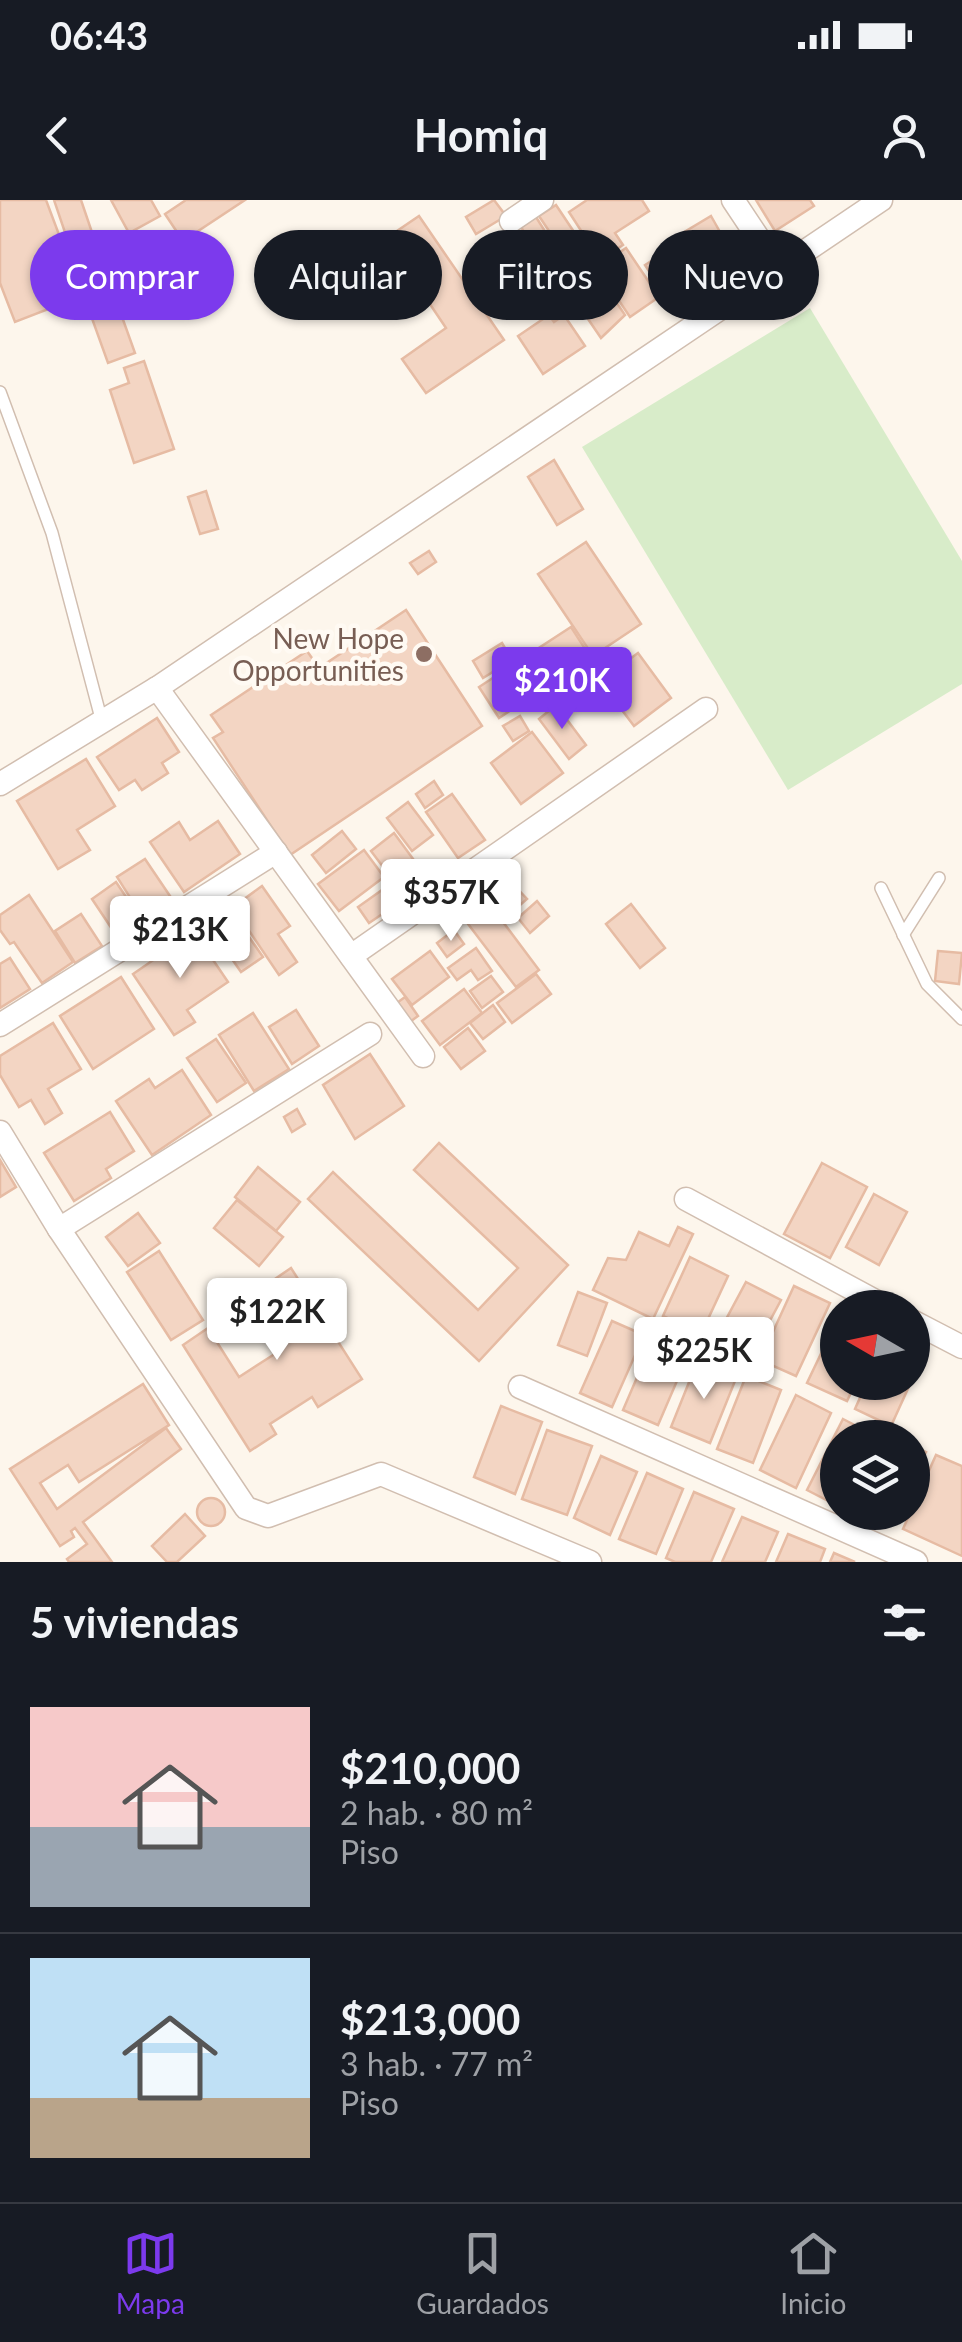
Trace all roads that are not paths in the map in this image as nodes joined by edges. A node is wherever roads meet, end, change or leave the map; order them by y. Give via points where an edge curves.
1 (542, 200) edge
2 (733, 200) edge
3 (881, 200) edge
4 (511, 220) dead end
5 (753, 230) edge
6 (819, 243) edge
7 (706, 320) edge
8 (0, 392) edge
9 (158, 688) junction
10 (706, 708) dead end
11 (102, 722) junction
12 (0, 784) edge
13 (276, 852) junction
14 (939, 878) dead end
15 (880, 888) dead end
16 (903, 935) junction
17 (351, 956) junction
18 (962, 1019) edge
19 (0, 1025) edge
20 (370, 1034) dead end
21 (423, 1056) dead end
22 (0, 1132) edge
23 (686, 1199) dead end
24 (59, 1228) junction
25 (855, 1290) edge
26 (930, 1330) edge
27 (962, 1347) edge
28 (520, 1388) dead end
29 (590, 1562) edge
30 (916, 1562) edge

1 - 4 street
2 - 5 street
3 - 6 street
7 - 9 street
8 - 11 lane via 52,533
9 - 11 street
9 - 13 street
10 - 17 street
11 - 12 street
13 - 17 street
13 - 19 street
14 - 16 lane
15 - 16 lane
16 - 18 lane via 926,984
17 - 21 street
20 - 24 street
22 - 24 street
23 - 25 street
24 - 29 street via 246,1508 268,1516 380,1474
26 - 27 street
28 - 30 street

